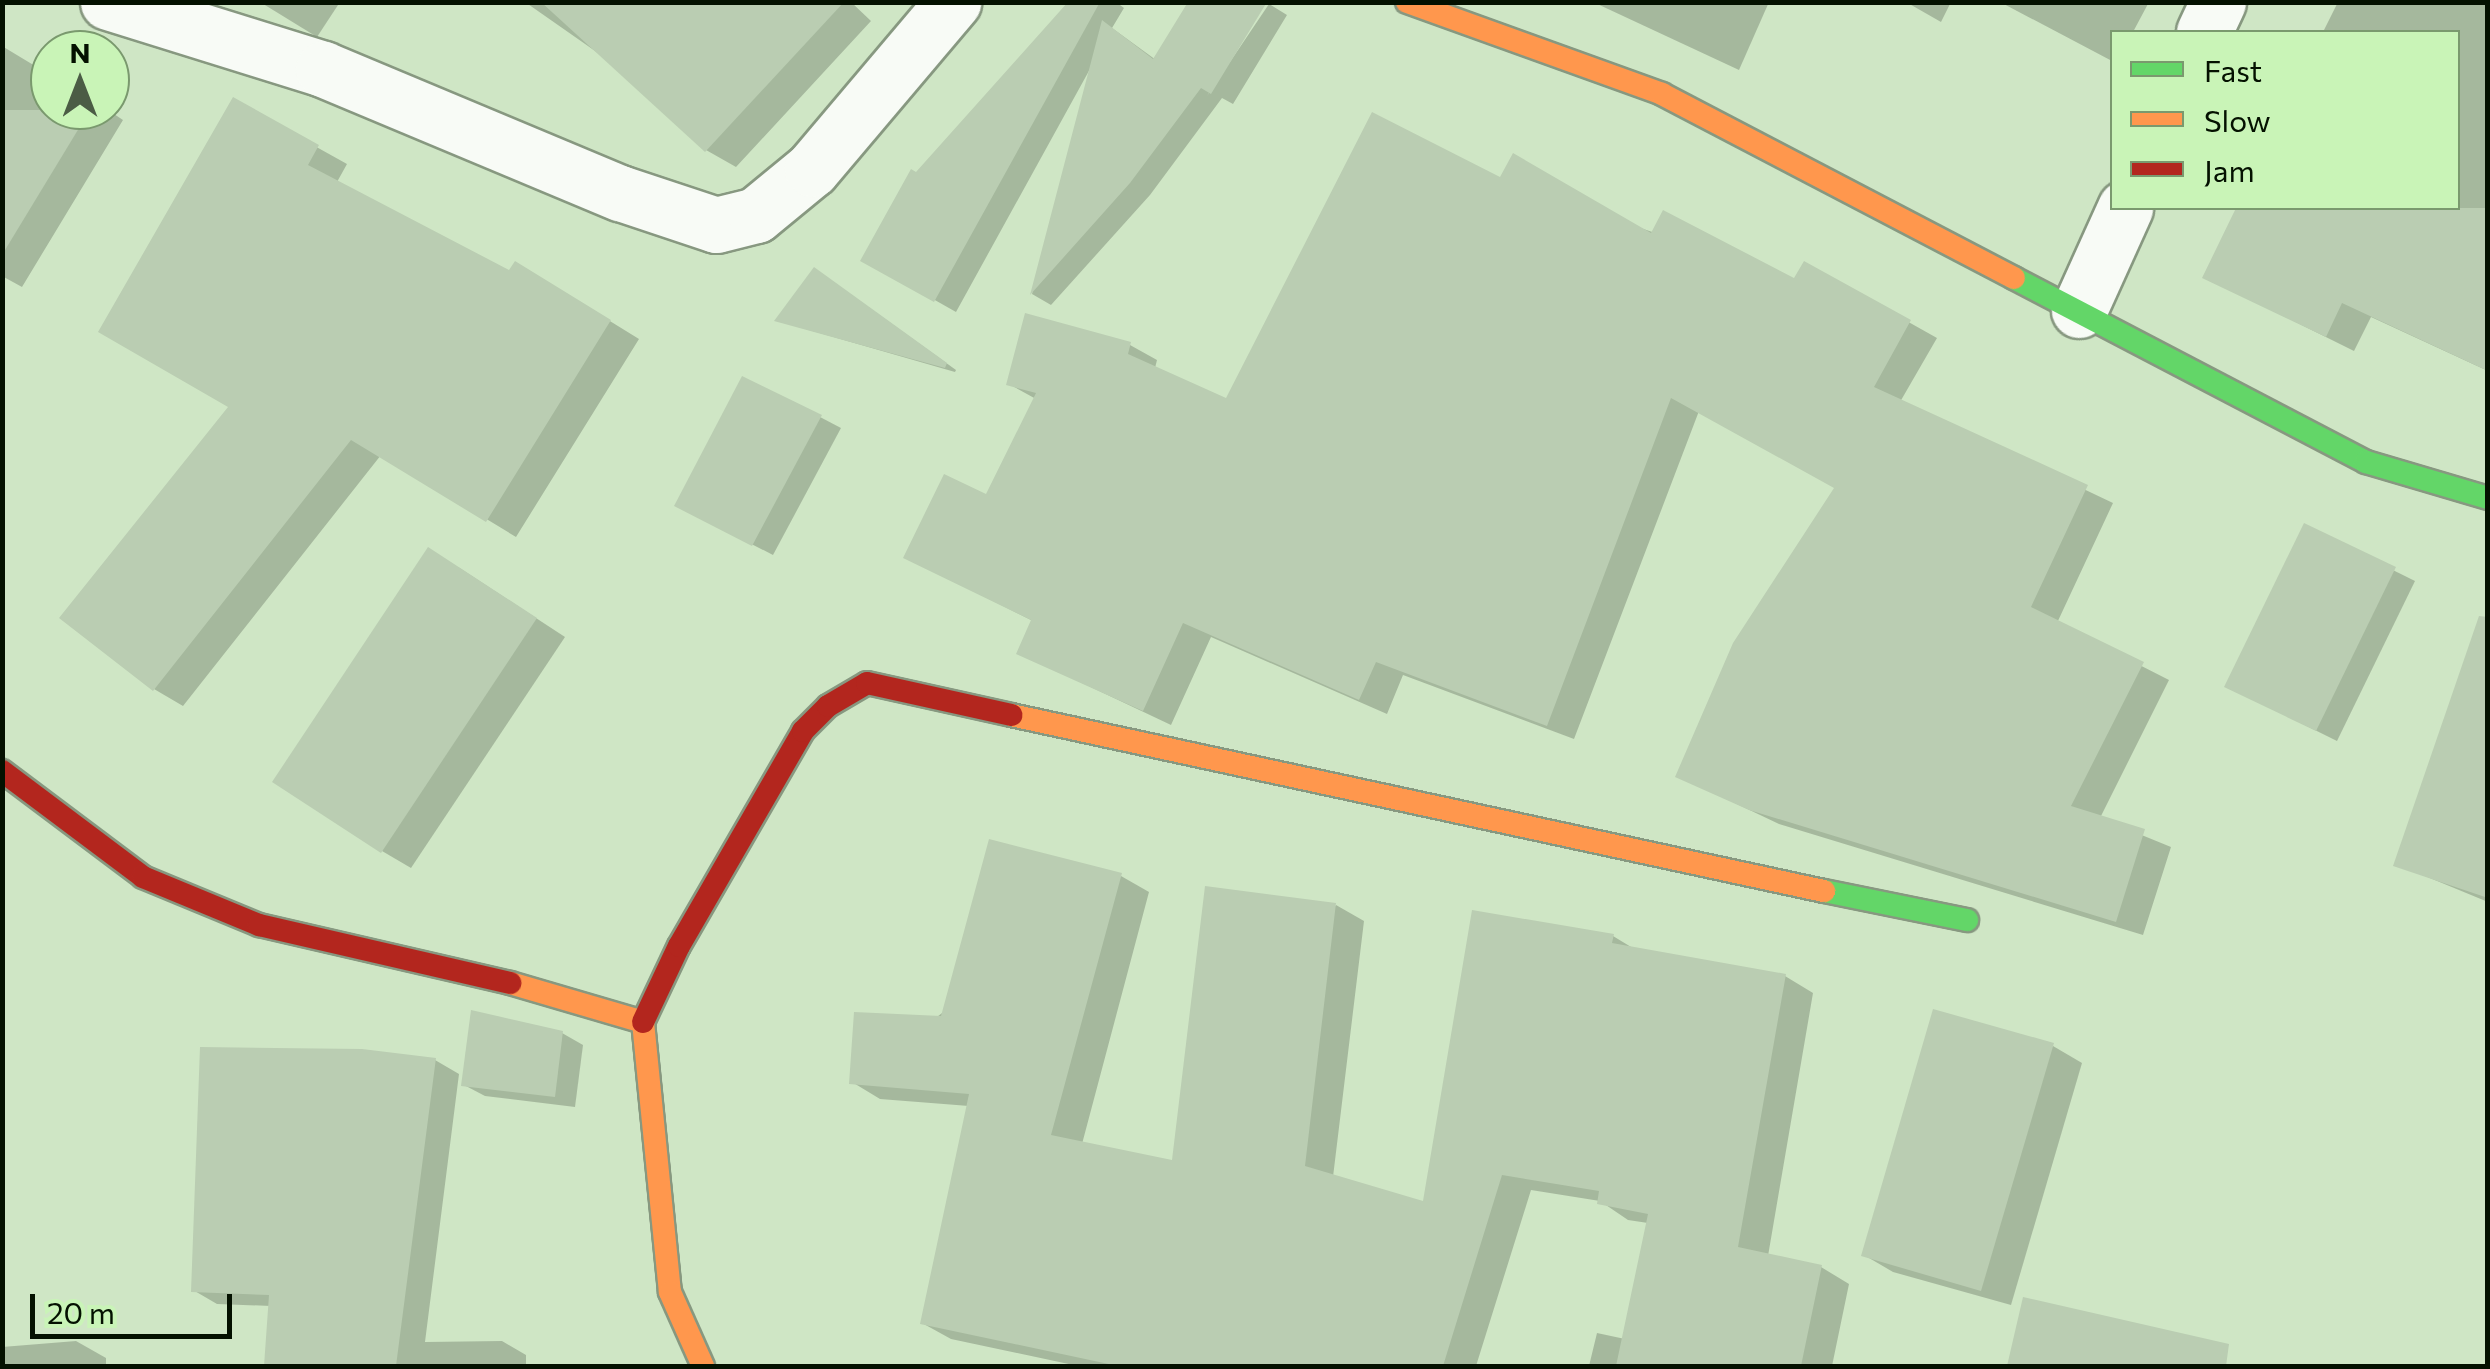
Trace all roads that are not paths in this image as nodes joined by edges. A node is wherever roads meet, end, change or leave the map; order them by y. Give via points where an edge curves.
1 (108, 2) edge
2 (953, 2) edge
3 (1408, 2) edge
4 (2218, 2) edge
5 (2205, 30) edge
6 (2124, 210) edge
7 (2079, 310) junction
8 (2488, 498) edge
9 (2, 771) edge
10 (1967, 920) dead end
11 (644, 1022) junction
12 (700, 1365) edge

1 - 2 street via 323,69 620,194 716,225 756,215 812,169
3 - 7 street via 1662,94
4 - 5 street
6 - 7 street
7 - 8 street via 2366,462
9 - 11 street via 143,877 259,925 500,980
10 - 11 street via 1452,815 867,683 828,706 803,732 705,900
11 - 12 street via 670,1292

